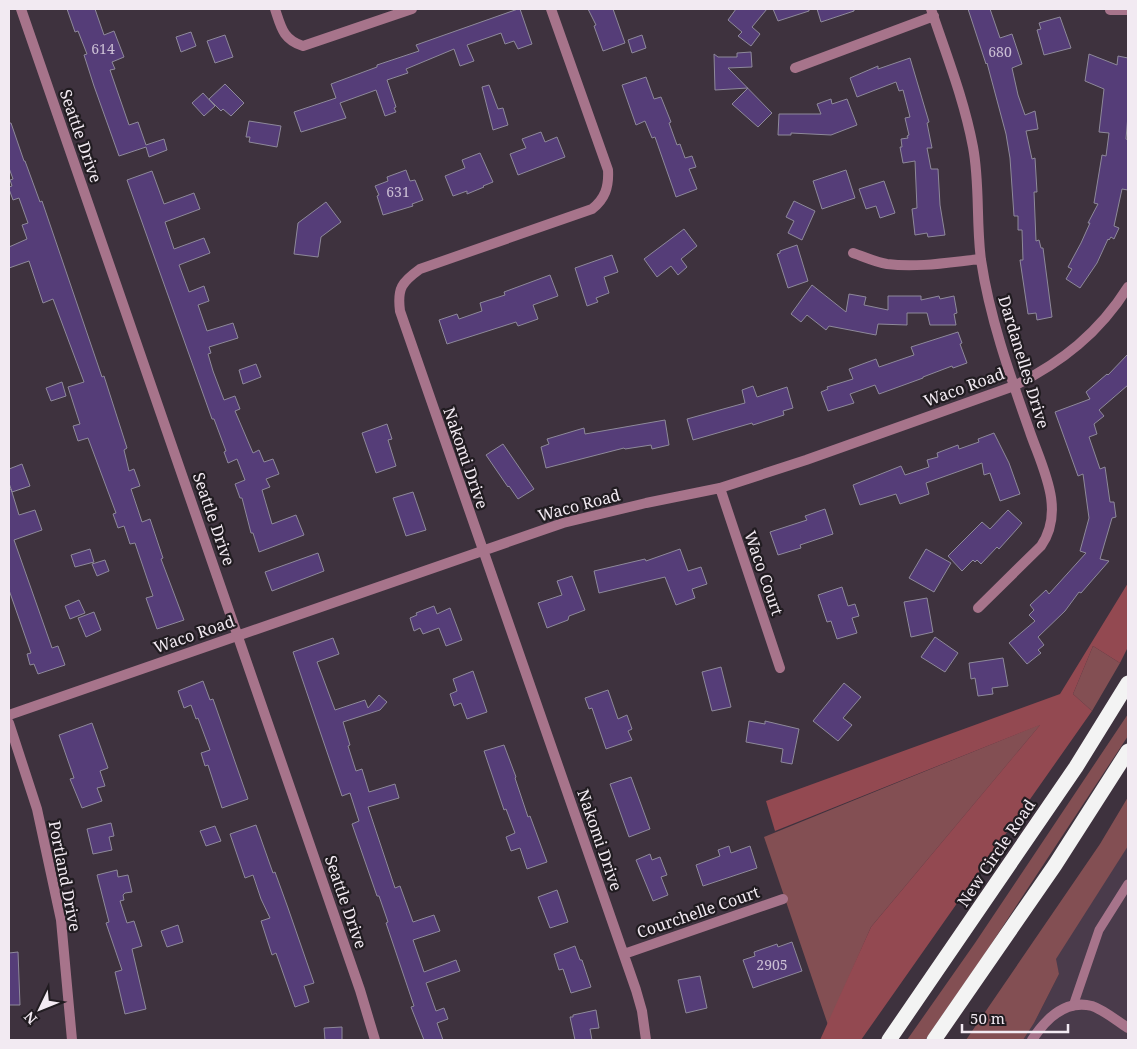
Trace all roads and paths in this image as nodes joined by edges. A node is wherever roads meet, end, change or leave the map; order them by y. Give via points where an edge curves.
1 (21, 9) edge
2 (275, 9) edge
3 (412, 9) edge
4 (551, 9) edge
5 (1110, 10) edge
6 (1128, 10) edge
7 (932, 13) edge
8 (795, 68) dead end
9 (853, 253) dead end
10 (981, 259) junction
11 (1128, 287) edge
12 (1014, 386) junction
13 (720, 488) junction
14 (482, 551) junction
15 (978, 608) dead end
16 (238, 635) junction
17 (780, 668) dead end
18 (1128, 683) edge
19 (9, 715) edge
20 (9, 723) edge
21 (1128, 751) edge
22 (1128, 884) edge
23 (783, 899) dead end
24 (624, 954) junction
25 (1073, 1006) junction
26 (1128, 1028) edge
27 (72, 1040) edge
28 (375, 1040) edge
29 (646, 1040) edge
30 (889, 1040) edge
31 (934, 1040) edge
32 (1032, 1040) edge

1 - 16 street, Seattle Drive
2 - 3 street via 283,32 290,40 303,46
4 - 14 street, Nakomi Drive via 608,170 607,190 601,202 592,209 420,268 407,278 398,299
5 - 6 street
7 - 8 street
7 - 10 street, Dardanelles Drive via 966,115 973,148
9 - 10 street via 900,265
10 - 12 street, Dardanelles Drive via 992,316
11 - 12 street, Waco Road via 1106,317 1079,344 1047,368
12 - 13 street, Waco Road
12 - 15 street, Dardanelles Drive via 1046,477 1052,505 1052,526 1041,546
13 - 14 street, Waco Road via 564,523
13 - 17 street, Waco Court
14 - 16 street, Waco Road
14 - 24 street, Nakomi Drive
16 - 19 street, Waco Road
16 - 28 street, Seattle Drive
18 - 30 highway, New Circle Road via 1071,774
20 - 27 street, Portland Drive via 37,809 61,920
21 - 31 highway
22 - 25 lane via 1099,930
23 - 24 street, Courchelle Court
24 - 29 street, Nakomi Drive via 642,1011
25 - 26 street via 1091,1006
25 - 32 street via 1049,1018

